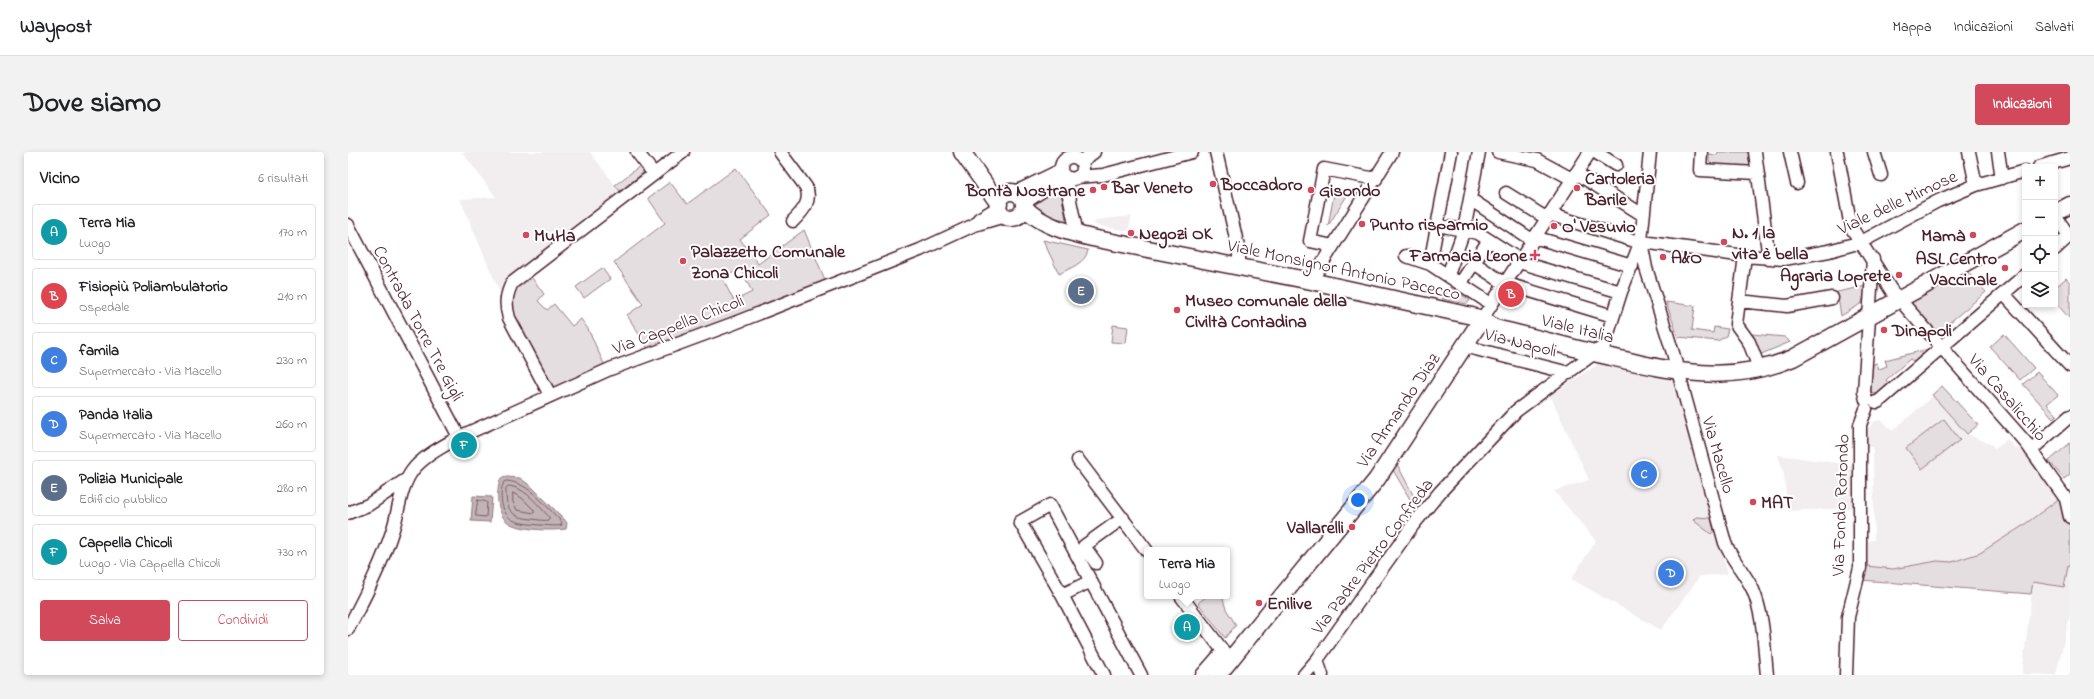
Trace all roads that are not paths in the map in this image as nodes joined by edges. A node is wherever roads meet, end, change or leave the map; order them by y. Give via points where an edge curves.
1 (637, 152) edge
2 (683, 152) edge
3 (780, 152) edge
4 (962, 152) edge
5 (970, 152) edge
6 (1056, 152) edge
7 (1094, 152) edge
8 (1192, 152) edge
9 (1216, 152) edge
10 (1392, 152) edge
11 (1451, 152) edge
12 (1479, 152) edge
13 (1502, 152) edge
14 (1590, 152) edge
15 (1595, 152) edge
16 (1650, 152) edge
17 (1701, 152) edge
18 (1755, 152) edge
19 (1790, 152) edge
20 (1840, 152) edge
21 (1874, 152) edge
22 (1969, 152) edge
23 (1998, 152) edge
24 (1540, 156) edge
25 (2070, 158) edge
26 (1081, 162) junction
27 (2049, 164) edge
28 (1616, 165) dead end
29 (2022, 172) edge
30 (1067, 173) junction
31 (1757, 173) junction
32 (654, 174) junction
33 (1574, 176) junction
34 (1881, 176) dead end
35 (2002, 178) junction
36 (1376, 179) junction
37 (1797, 183) dead end
38 (1976, 185) junction
39 (1506, 193) dead end
40 (2070, 194) edge
41 (1470, 199) junction
42 (2058, 200) edge
43 (1011, 205) junction
44 (2070, 205) edge
45 (2058, 213) edge
46 (1643, 215) junction
47 (1548, 216) junction
48 (2058, 219) edge
49 (794, 221) dead end
50 (2022, 221) edge
51 (348, 225) edge
52 (1438, 225) junction
53 (1464, 230) junction
54 (2022, 232) edge
55 (1077, 234) junction
56 (2070, 236) edge
57 (1533, 239) junction
58 (1489, 240) junction
59 (1640, 241) junction
60 (1861, 242) junction
61 (1333, 246) junction
62 (2058, 246) edge
63 (1406, 256) dead end
64 (1745, 256) junction
65 (1769, 258) junction
66 (1872, 259) junction
67 (1519, 261) junction
68 (1474, 263) junction
69 (1430, 264) junction
70 (1632, 266) junction
71 (1239, 267) junction
72 (1448, 275) junction
73 (2022, 278) edge
74 (1311, 281) junction
75 (1460, 284) junction
76 (1504, 284) junction
77 (1621, 292) junction
78 (2004, 294) junction
79 (1832, 298) dead end
80 (1899, 300) junction
81 (1739, 301) junction
82 (1491, 304) junction
83 (1869, 312) junction
84 (1614, 316) junction
85 (1482, 319) junction
86 (1464, 346) junction
87 (1941, 347) junction
88 (1600, 350) junction
89 (1756, 360) junction
90 (2070, 366) edge
91 (1676, 367) junction
92 (1569, 373) junction
93 (550, 395) junction
94 (1869, 403) junction
95 (2070, 416) edge
96 (459, 437) junction
97 (2031, 450) junction
98 (1078, 460) dead end
99 (407, 480) junction
100 (348, 513) edge
101 (2070, 517) edge
102 (1123, 518) junction
103 (1144, 547) edge
104 (1096, 563) dead end
105 (1091, 581) junction
106 (1062, 595) junction
107 (1183, 599) edge
108 (348, 629) edge
109 (1227, 655) junction
110 (1317, 660) junction
111 (1136, 672) edge
112 (1104, 675) edge
113 (1202, 675) edge
114 (1218, 675) edge
115 (1304, 675) edge
116 (1322, 675) edge
117 (1767, 675) edge
118 (1846, 675) edge

1 - 32 street
2 - 32 street
3 - 49 street via 809,193 808,201
4 - 43 main road
5 - 43 main road
6 - 30 street
7 - 26 street
8 - 30 street via 1103,175
9 - 71 street via 1239,251
10 - 36 street
11 - 52 street
12 - 41 street
13 - 24 street
14 - 33 street, Via Armando Diaz
15 - 28 street
16 - 46 street
17 - 31 street via 1700,170
18 - 31 street
19 - 37 street
20 - 60 street, Via Casalicchio via 1851,227
21 - 34 street
22 - 38 street
23 - 35 street
24 - 33 street
25 - 27 street
26 - 30 street via 1082,172
26 - 30 street via 1072,157 1065,159
29 - 35 street, Viale delle Mimose
30 - 43 street
30 - 55 street via 1067,186
31 - 65 street
32 - 93 street via 521,274 509,288 506,307 509,318
33 - 46 street
33 - 47 street, Via Armando Diaz
35 - 38 street, Viale delle Mimose
36 - 61 street
36 - 61 street via 1324,169 1310,241
38 - 60 street, Viale delle Mimose via 1938,200
39 - 47 street, Viale delle Mimose
40 - 42 main road
41 - 53 street
41 - 57 street
43 - 55 main road, Viale Monsignor Antonio Pacecco via 1037,227
43 - 93 street, Via Cappella Chicoli via 920,250 610,369
44 - 45 main road
46 - 59 street
47 - 57 street, Via Armando Diaz
47 - 59 street, Viale delle Mimose
48 - 56 street
50 - 80 main road, Viale Italia
51 - 96 street, Contrada Torre Tre Gigli
52 - 53 street
52 - 69 street
53 - 58 street via 1478,233
53 - 72 street
54 - 80 main road, Viale Italia
55 - 71 main road, Viale Monsignor Antonio Pacecco
56 - 62 street
57 - 67 street, Via Armando Diaz
57 - 70 street
58 - 67 street
58 - 68 street
59 - 64 street, Viale delle Mimose
59 - 70 street
59 - 91 street, Via Macello
60 - 65 street, Viale delle Mimose via 1784,259
60 - 66 street, Via Casalicchio
61 - 74 street
63 - 69 street
64 - 65 street, Viale delle Mimose
64 - 81 street
66 - 80 street, Via Casalicchio
66 - 83 street
67 - 76 street, Via Armando Diaz
67 - 77 street
68 - 75 street
68 - 76 street
69 - 72 street
70 - 77 street
71 - 74 main road, Viale Monsignor Antonio Pacecco
72 - 75 street
73 - 78 street
74 - 85 main road, Viale Monsignor Antonio Pacecco
75 - 82 street
76 - 82 street, Via Armando Diaz
76 - 84 street
77 - 84 street
78 - 87 street
78 - 90 street
79 - 81 street via 1787,306
80 - 83 main road, Viale Italia
80 - 87 street, Via Casalicchio
81 - 89 street via 1736,324 1749,342
82 - 85 street, Via Armando Diaz
83 - 89 main road, Viale Italia via 1788,349
83 - 91 main road, Viale Italia via 1812,349 1772,366 1727,373
83 - 94 street via 1864,392
84 - 88 street
85 - 86 main road, Via Armando Diaz
85 - 88 main road, Viale Italia via 1495,328
86 - 92 street, Via Napoli
86 - 109 main road, Via Armando Diaz via 1377,479
87 - 94 street via 1878,402
87 - 97 street, Via Casalicchio
88 - 91 main road, Viale Italia
88 - 92 street, Via Padre Pietro Confreda
89 - 91 main road, Viale Italia
91 - 117 street, Via Macello via 1725,543 1752,589 1760,609
92 - 110 street, Via Padre Pietro Confreda via 1516,411 1440,492 1413,525
93 - 96 street, Via Cappella Chicoli
94 - 118 street, Via Fondo Rotondo via 1860,425 1860,568 1848,617
95 - 97 street
96 - 99 street, Via Cappella Chicoli via 414,469
97 - 101 street, Via Casalicchio via 2066,499
98 - 102 street
99 - 100 street via 368,505
99 - 108 street via 394,528 378,571
102 - 103 street
102 - 104 street via 1084,546
105 - 106 street
105 - 106 street via 1050,505 1020,522
105 - 111 street
106 - 112 street
107 - 109 street
109 - 113 street
109 - 114 main road, Via Armando Diaz
110 - 115 street, Via Padre Pietro Confreda
110 - 116 street

